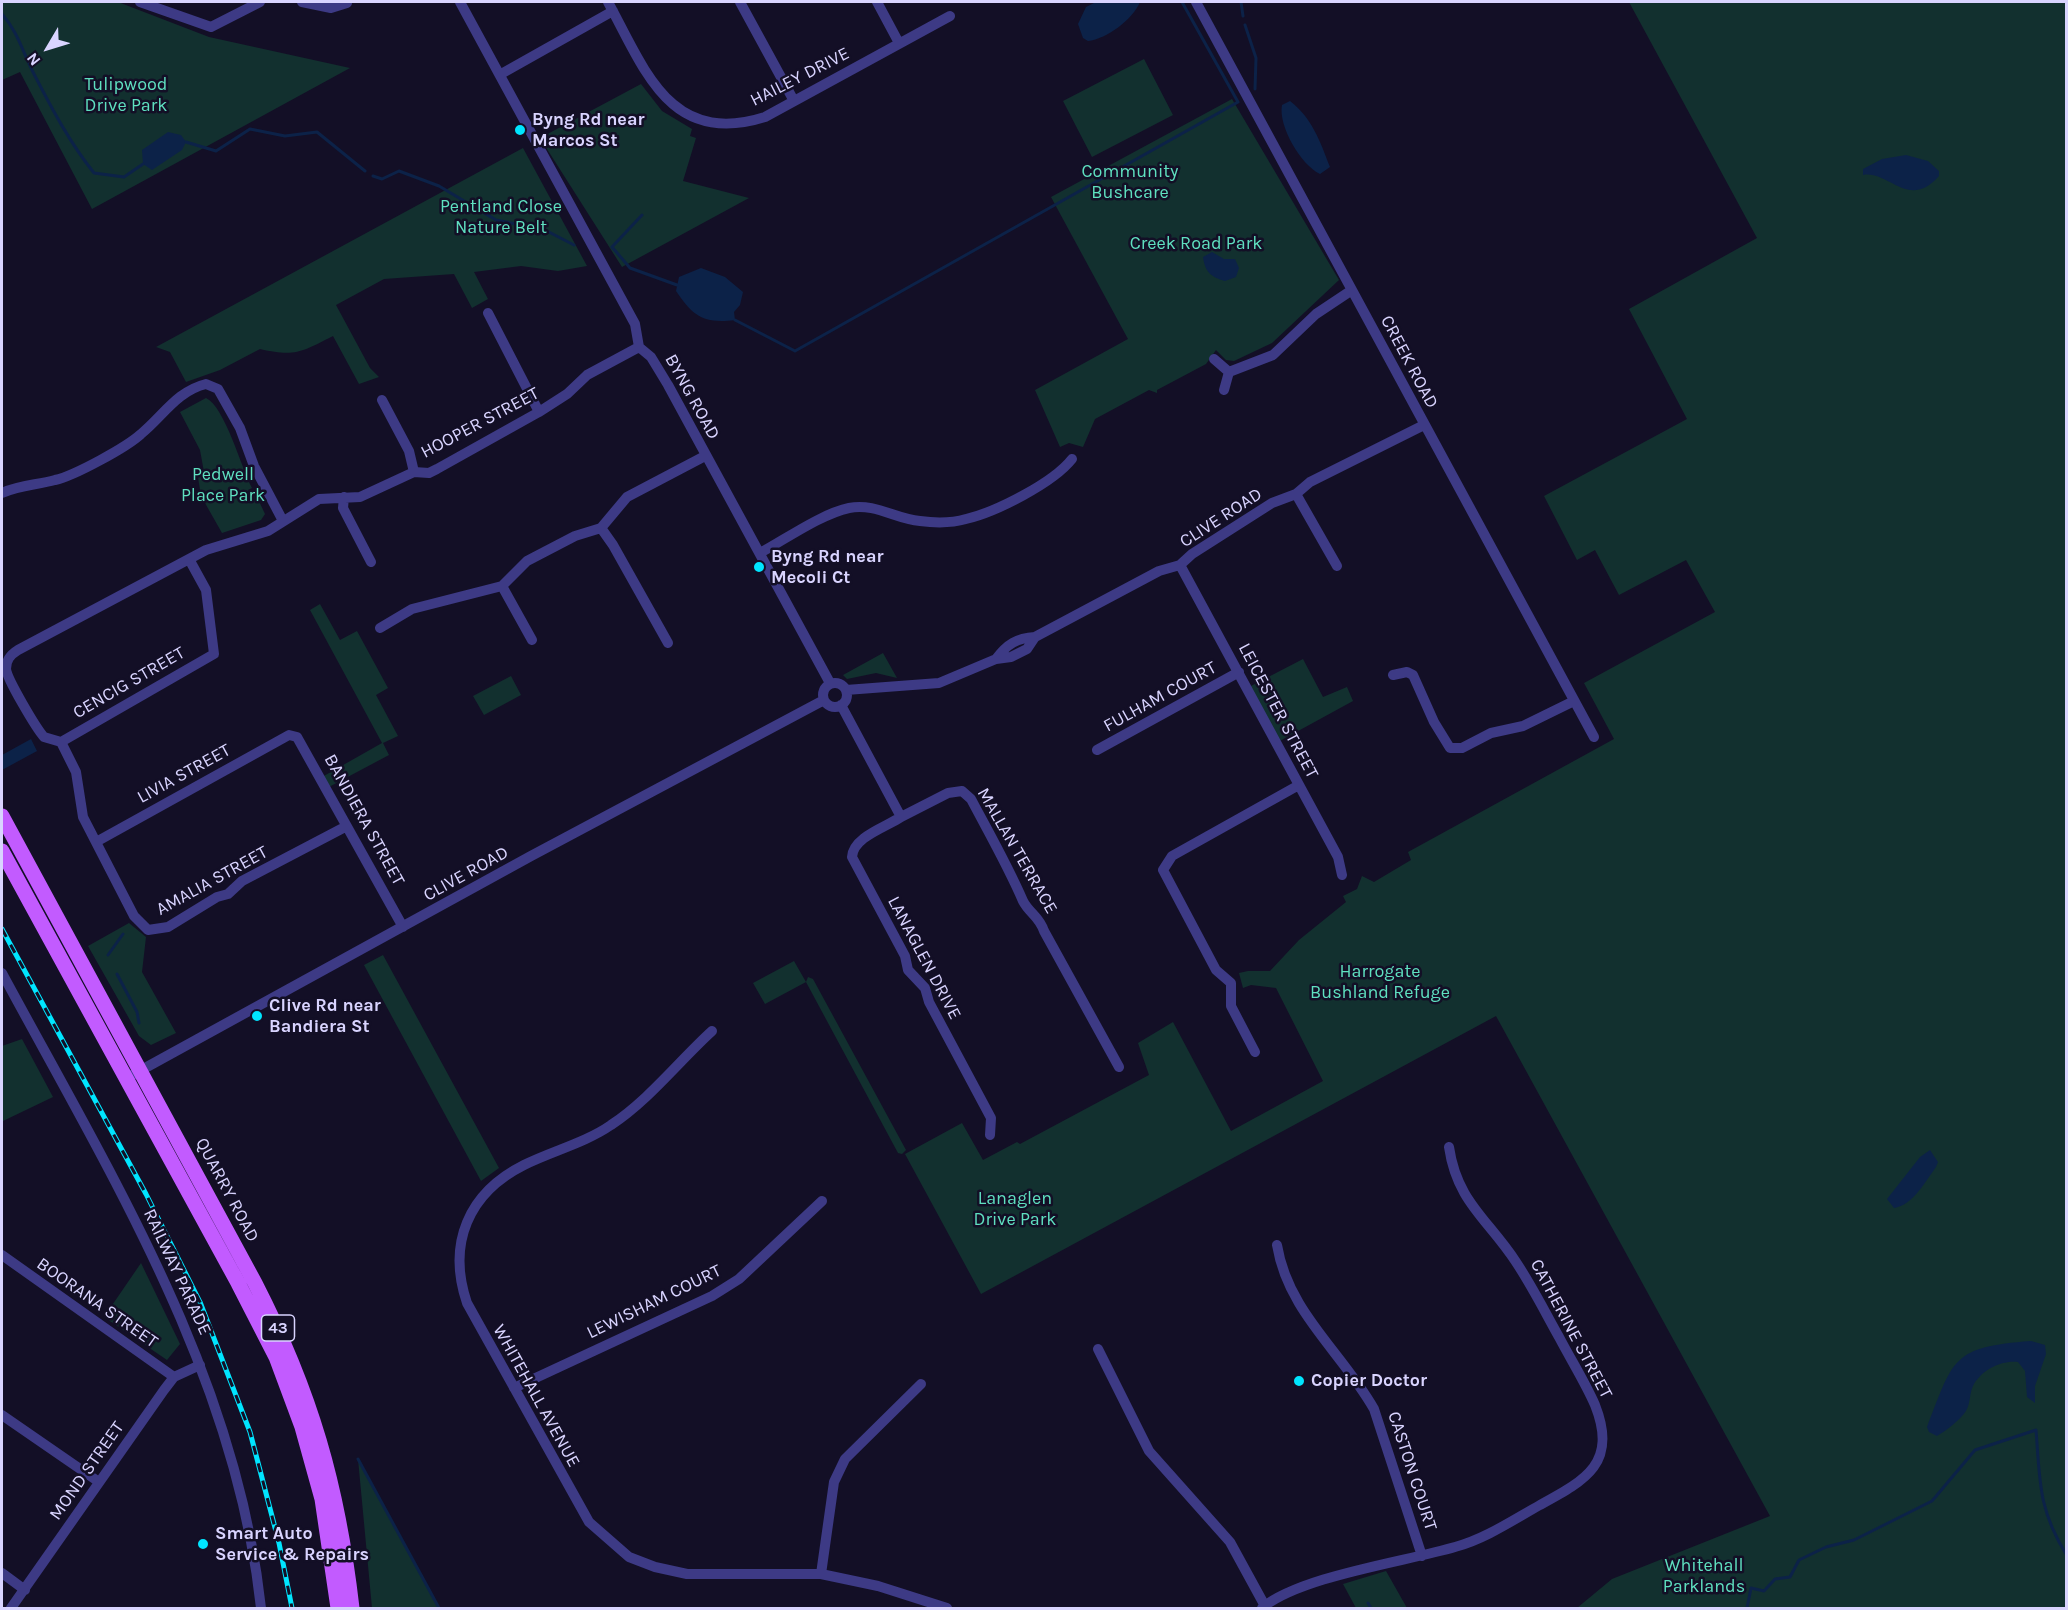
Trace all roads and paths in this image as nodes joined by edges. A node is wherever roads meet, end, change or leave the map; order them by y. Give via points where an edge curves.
1 (140, 2) edge
2 (260, 2) edge
3 (302, 2) edge
4 (460, 2) edge
5 (740, 2) edge
6 (877, 2) edge
7 (1196, 2) edge
8 (347, 3) edge
9 (611, 6) edge
10 (950, 16) dead end
11 (899, 43) junction
12 (501, 74) junction
13 (794, 101) junction
14 (1352, 290) junction
15 (488, 313) dead end
16 (639, 347) junction
17 (1214, 359) dead end
18 (1228, 372) junction
19 (1224, 390) dead end
20 (382, 400) dead end
21 (539, 412) junction
22 (1424, 425) junction
23 (705, 456) junction
24 (1072, 459) dead end
25 (414, 472) junction
26 (2, 493) edge
27 (1296, 494) junction
28 (344, 497) junction
29 (283, 521) junction
30 (601, 528) junction
31 (760, 553) junction
32 (189, 559) junction
33 (371, 562) dead end
34 (1180, 565) junction
35 (1337, 566) dead end
36 (502, 586) junction
37 (380, 628) dead end
38 (532, 640) dead end
39 (668, 643) dead end
40 (1239, 672) junction
41 (1393, 675) dead end
42 (830, 683) junction
43 (846, 690) junction
44 (824, 700) junction
45 (1574, 701) junction
46 (841, 705) junction
47 (289, 735) joint
48 (1594, 737) dead end
49 (62, 742) junction
50 (1097, 750) dead end
51 (1299, 785) junction
52 (2, 816) edge
53 (902, 818) junction
54 (345, 827) junction
55 (96, 842) junction
56 (2, 852) edge
57 (1342, 875) dead end
58 (52, 910) junction
59 (38, 918) junction
60 (404, 927) junction
61 (2, 973) edge
62 (712, 1031) dead end
63 (1255, 1052) dead end
64 (1119, 1067) dead end
65 (140, 1071) junction
66 (125, 1079) junction
67 (990, 1135) dead end
68 (1449, 1147) dead end
69 (822, 1201) dead end
70 (1278, 1245) dead end
71 (2, 1255) edge
72 (1098, 1349) dead end
73 (200, 1365) junction
74 (174, 1377) junction
75 (921, 1384) dead end
76 (514, 1388) junction
77 (2, 1415) edge
78 (99, 1482) junction
79 (1422, 1556) junction
80 (2, 1573) edge
81 (821, 1574) junction
82 (25, 1590) junction
83 (1263, 1607) edge
84 (11, 1608) edge
85 (261, 1608) edge
86 (338, 1608) edge
87 (352, 1608) edge
88 (947, 1608) edge

1 - 2 street via 211,27
3 - 8 street via 332,8
4 - 12 street, BYNG ROAD
5 - 13 street
6 - 11 street
7 - 14 street, CREEK ROAD
9 - 12 street
9 - 13 street, HAILEY DRIVE via 665,98 673,107 701,122 748,122
10 - 11 street, HAILEY DRIVE
11 - 13 street, HAILEY DRIVE
12 - 16 street, BYNG ROAD via 635,324
14 - 18 street via 1316,314 1281,350 1262,362
14 - 22 street, CREEK ROAD
15 - 21 street
16 - 21 street, HOOPER STREET via 587,375
16 - 23 street, BYNG ROAD via 651,357
17 - 18 street
18 - 19 street
20 - 25 street via 409,451
21 - 25 street, HOOPER STREET via 437,469
22 - 27 street, CLIVE ROAD via 1310,482
22 - 45 street, CREEK ROAD
23 - 30 street via 627,497
23 - 31 street, BYNG ROAD
24 - 31 street via 1062,472 965,520 918,521 880,509 849,508
25 - 28 street, HOOPER STREET via 360,497
26 - 29 street via 72,474 134,440 179,396 206,384 218,389 240,428
27 - 34 street, CLIVE ROAD via 1272,503
27 - 35 street
28 - 29 street, HOOPER STREET via 319,500
28 - 33 street via 343,508
29 - 32 street, HOOPER STREET via 268,531
30 - 36 street via 568,539 527,561
30 - 39 street
31 - 42 street, BYNG ROAD
32 - 49 street, CENCIG STREET via 206,590 214,654
32 - 49 street, HOOPER STREET via 10,655 8,679 39,732 50,741
34 - 40 street, LEICESTER STREET
34 - 43 street, CLIVE ROAD via 1159,571 1035,637 1027,649 1011,657 996,658 939,683
36 - 37 street via 412,609
36 - 38 street
40 - 50 street, FULHAM COURT
40 - 51 street, LEICESTER STREET
41 - 45 street via 1413,675 1450,748 1462,748 1491,733 1523,726
42 - 43 street via 837,682
42 - 44 street via 824,689
43 - 46 street via 847,697
44 - 46 street via 830,706
44 - 60 street, CLIVE ROAD
45 - 48 street, CREEK ROAD
46 - 53 street
47 - 54 street, BANDIERA STREET via 302,741 341,812
47 - 55 street, LIVIA STREET
49 - 55 street, AMALIA STREET via 76,772 83,817
51 - 57 street, LEICESTER STREET via 1338,857
51 - 63 street via 1172,856 1163,870 1216,970 1231,982 1231,1006
52 - 58 main road, QUARRY ROAD / 43
53 - 64 street, MALLAN TERRACE via 948,793 967,794
53 - 67 street, LANAGLEN DRIVE via 860,842 852,857 908,970 925,988 992,1118
54 - 55 street, AMALIA STREET via 242,880 228,894 159,930 148,930 138,923
54 - 60 street, BANDIERA STREET
56 - 59 main road, QUARRY ROAD / 43
58 - 59 main road
58 - 65 main road, QUARRY ROAD / 43
59 - 66 main road, QUARRY ROAD / 43
60 - 65 street, CLIVE ROAD
61 - 73 street, RAILWAY PARADE via 134,1217 186,1326
62 - 76 street, WHITEHALL AVENUE via 611,1125 502,1178 479,1201 467,1222 458,1263 462,1288
65 - 66 street, CLIVE ROAD
65 - 87 main road, QUARRY ROAD / 43 via 255,1283 301,1380 332,1478
66 - 86 main road, QUARRY ROAD / 43 via 238,1283 282,1374 322,1499
68 - 79 street, CATHERINE STREET via 1452,1172 1463,1193 1527,1279 1590,1392 1604,1431 1593,1470 1577,1484 1485,1535
69 - 76 street, LEWISHAM COURT via 739,1279 712,1296
70 - 79 street, CASTON COURT via 1282,1270 1292,1294 1374,1409
71 - 74 street, BOORANA STREET
72 - 83 street via 1149,1450 1230,1542
73 - 74 street, MOND STREET
73 - 85 street, RAILWAY PARADE via 232,1463
74 - 78 street, MOND STREET
75 - 81 street via 844,1459 834,1482
76 - 81 street, WHITEHALL AVENUE via 589,1522 629,1557 655,1568 687,1574
77 - 78 street
78 - 82 street, MOND STREET
79 - 83 street, CATHERINE STREET via 1296,1588
80 - 82 street
81 - 88 street, WHITEHALL AVENUE via 878,1586
82 - 84 street, MOND STREET

